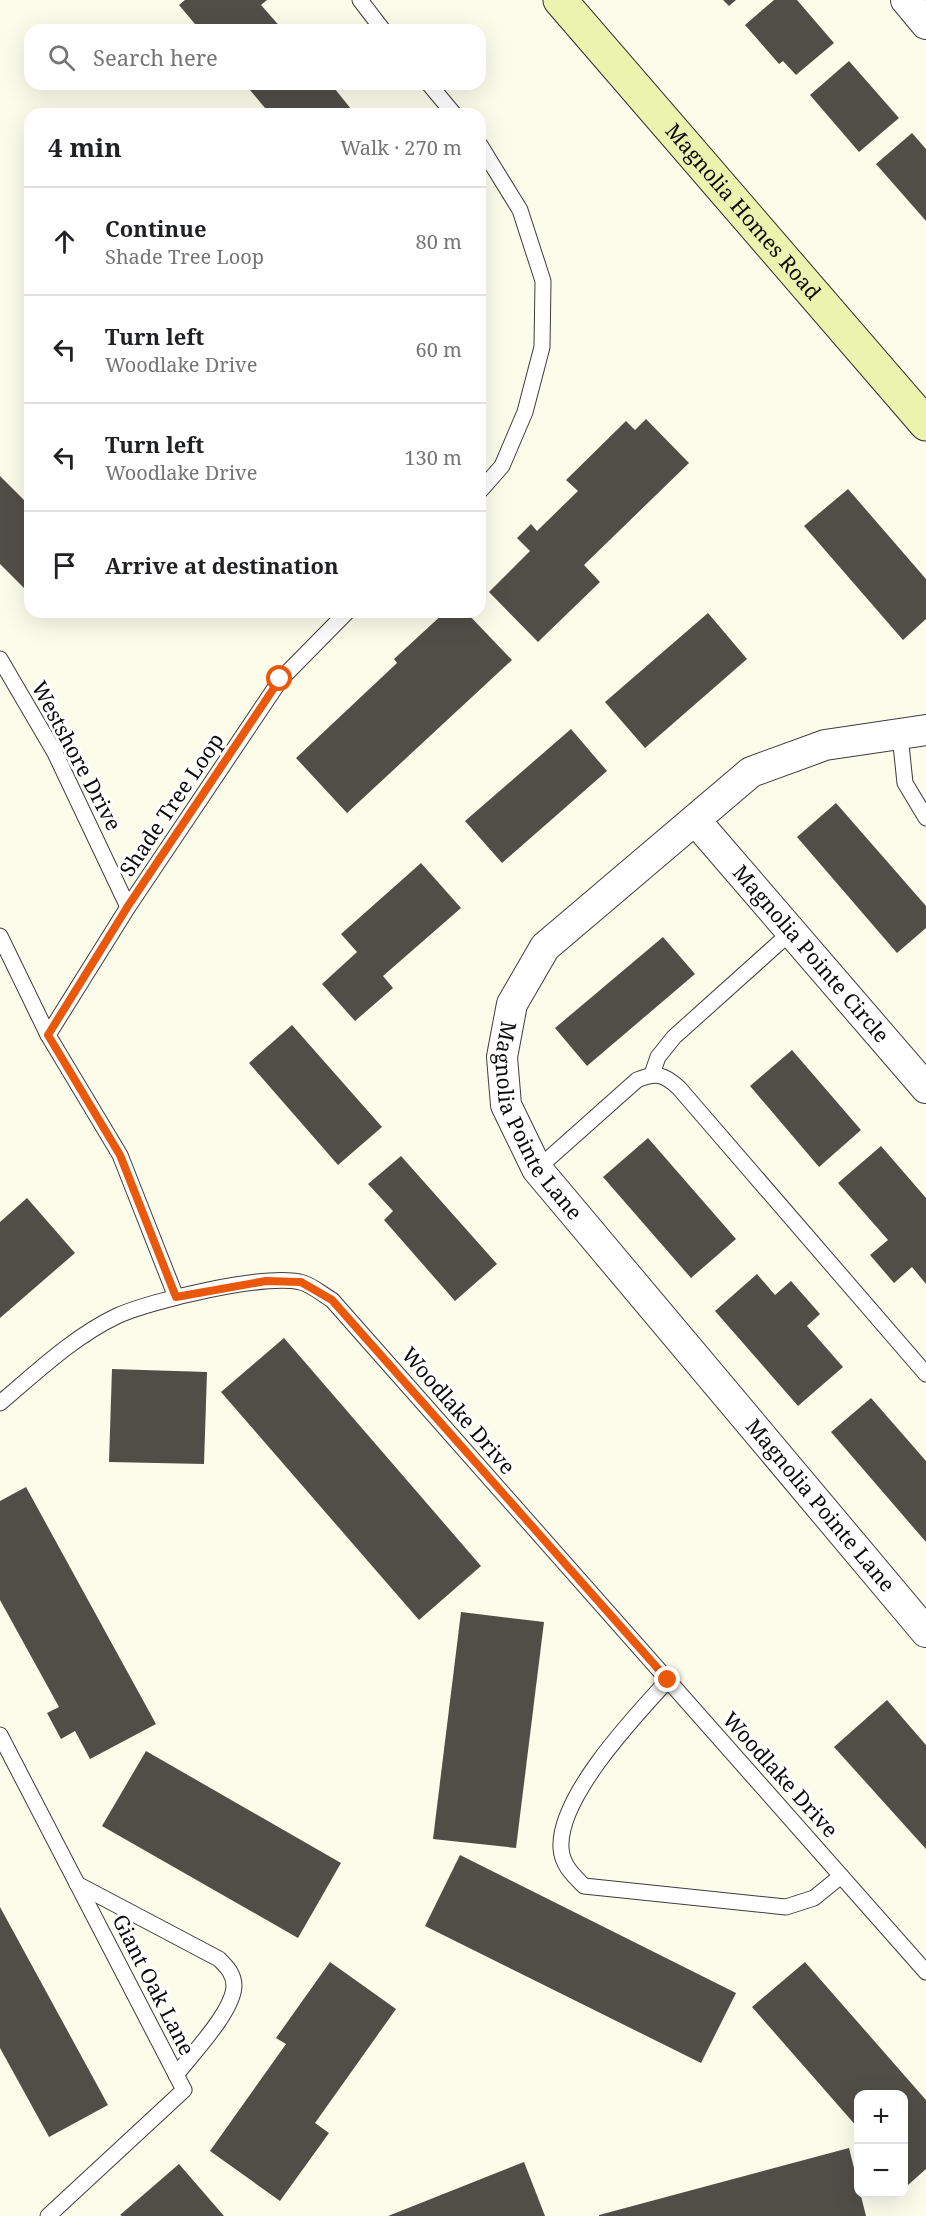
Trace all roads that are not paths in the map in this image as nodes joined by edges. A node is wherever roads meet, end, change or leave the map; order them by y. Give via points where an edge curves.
1 (360, 0) edge
2 (560, 0) edge
3 (906, 0) edge
4 (378, 24) edge
5 (926, 24) edge
6 (434, 90) edge
7 (449, 108) edge
8 (486, 155) edge
9 (926, 424) edge
10 (486, 484) edge
11 (341, 618) edge
12 (0, 659) edge
13 (913, 732) edge
14 (926, 818) edge
15 (695, 820) junction
16 (128, 906) junction
17 (791, 932) junction
18 (0, 936) edge
19 (48, 1035) junction
20 (652, 1074) junction
21 (926, 1088) edge
22 (537, 1169) junction
23 (176, 1297) junction
24 (926, 1374) edge
25 (0, 1403) edge
26 (926, 1632) edge
27 (668, 1680) junction
28 (0, 1735) edge
29 (842, 1876) junction
30 (77, 1884) junction
31 (926, 1972) edge
32 (176, 2075) junction
33 (48, 2216) edge

1 - 4 lane
2 - 9 street, Magnolia Homes Road
3 - 5 street
6 - 7 lane
8 - 10 lane via 520,210 543,281 542,347 525,412 502,466
11 - 16 lane, Shade Tree Loop via 280,679
12 - 16 lane, Westshore Drive via 56,753
13 - 14 lane via 905,783
13 - 15 street, Magnolia Pointe Lane via 825,745 751,772
15 - 17 street, Magnolia Pointe Circle
15 - 22 street, Magnolia Pointe Lane via 545,947 512,1004 502,1057 506,1105
16 - 19 lane, Shade Tree Loop
17 - 20 lane via 674,1037 658,1057
17 - 21 street, Magnolia Pointe Circle
18 - 19 lane
19 - 23 lane via 120,1155
20 - 22 lane via 637,1080
20 - 24 lane via 665,1076 679,1088
22 - 26 street, Magnolia Pointe Lane
23 - 25 lane via 117,1316 62,1351
23 - 27 lane, Woodlake Drive via 266,1281 301,1282 332,1300
27 - 29 lane, Woodlake Drive
27 - 29 lane via 612,1742 569,1812 561,1847 567,1869 584,1886 786,1907 814,1899
28 - 30 lane, Giant Oak Lane
29 - 31 lane, Woodlake Drive
30 - 32 lane, Giant Oak Lane
30 - 32 lane via 219,1959 231,1971 231,2003
32 - 33 lane, Giant Oak Lane via 184,2090

